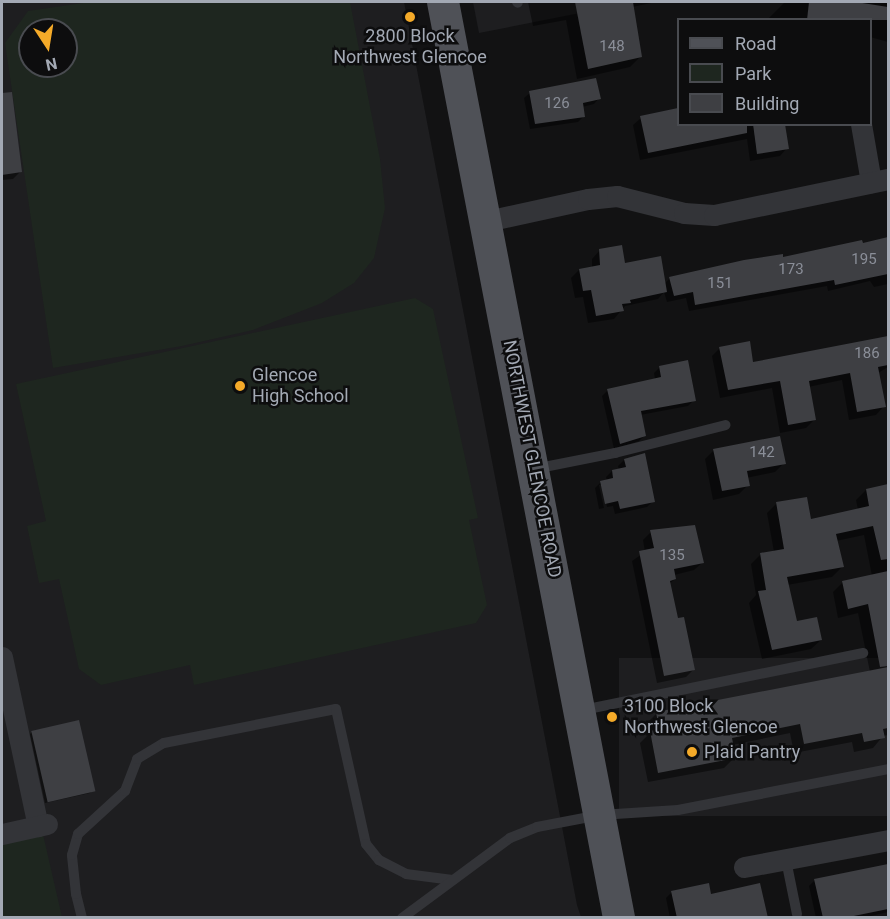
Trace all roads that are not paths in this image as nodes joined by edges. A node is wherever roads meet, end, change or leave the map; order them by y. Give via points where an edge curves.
1 (443, 2) edge
2 (862, 126) edge
3 (880, 181) edge
4 (487, 222) junction
5 (726, 425) dead end
6 (534, 469) junction
7 (863, 653) dead end
8 (2, 657) edge
9 (580, 711) junction
10 (888, 769) edge
11 (600, 815) junction
12 (2, 834) edge
13 (888, 840) edge
14 (786, 860) junction
15 (744, 867) dead end
16 (453, 880) junction
17 (797, 914) dead end
18 (82, 918) edge
19 (402, 918) edge
20 (619, 918) edge

1 - 4 main road, NORTHWEST GLENCOE ROAD
2 - 3 street
3 - 4 street via 714,214 684,213 617,196
4 - 6 main road, NORTHWEST GLENCOE ROAD
5 - 6 lane
6 - 9 main road, NORTHWEST GLENCOE ROAD
7 - 9 lane
8 - 12 street via 43,825
9 - 11 main road, NORTHWEST GLENCOE ROAD
10 - 11 lane via 678,810
11 - 16 lane via 524,831
11 - 20 main road, NORTHWEST GLENCOE ROAD
13 - 14 street
14 - 15 street
14 - 17 lane
16 - 18 lane via 406,874 379,860 366,844 336,709 164,743 137,759 125,791 78,834 72,855
16 - 19 lane

